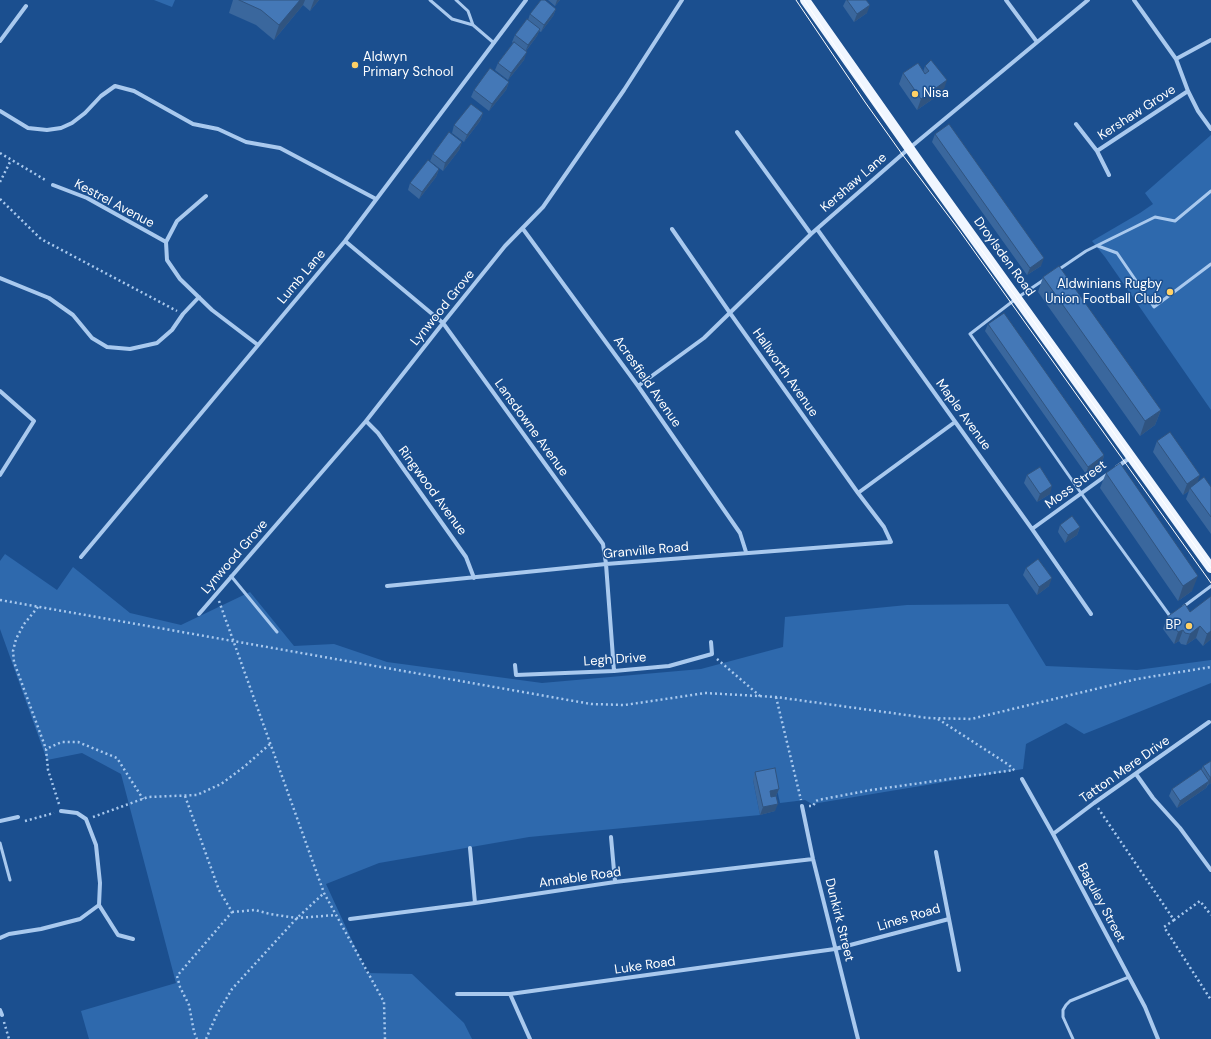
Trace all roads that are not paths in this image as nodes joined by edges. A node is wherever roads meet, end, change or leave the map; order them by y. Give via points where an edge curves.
1 (430, 0) edge
2 (456, 0) edge
3 (526, 0) edge
4 (682, 0) edge
5 (805, 0) edge
6 (1006, 0) edge
7 (1088, 0) edge
8 (1134, 0) edge
9 (26, 6) dead end
10 (473, 25) junction
11 (1211, 40) edge
12 (0, 41) edge
13 (1037, 42) junction
14 (494, 43) junction
15 (1176, 58) junction
16 (1188, 91) junction
17 (0, 111) edge
18 (1076, 124) dead end
19 (1211, 129) edge
20 (737, 132) dead end
21 (909, 148) junction
22 (1097, 151) junction
23 (1109, 175) dead end
24 (53, 185) road end
25 (1211, 191) edge
26 (206, 196) dead end
27 (376, 199) junction
28 (522, 229) junction
29 (672, 229) dead end
30 (817, 229) junction
31 (811, 234) junction
32 (345, 241) junction
33 (166, 242) junction
34 (1098, 246) junction
35 (1211, 264) edge
36 (1055, 272) edge
37 (1048, 276) edge
38 (0, 278) edge
39 (199, 297) junction
40 (1017, 298) junction
41 (730, 313) junction
42 (442, 323) junction
43 (258, 345) junction
44 (638, 386) junction
45 (0, 391) edge
46 (366, 421) junction
47 (955, 422) junction
48 (1131, 457) junction
49 (0, 475) edge
50 (858, 493) junction
51 (1081, 493) junction
52 (884, 527) joint
53 (1032, 528) junction
54 (746, 552) junction
55 (82, 557) dead end
56 (606, 564) junction
57 (1211, 568) edge
58 (231, 576) junction
59 (474, 578) junction
60 (387, 586) dead end
61 (1211, 586) edge
62 (1182, 607) edge
63 (1176, 612) edge
64 (199, 614) dead end
65 (1091, 614) dead end
66 (277, 632) dead end
67 (711, 642) dead end
68 (515, 665) dead end
69 (614, 671) junction
70 (1209, 722) dead end
71 (1136, 774) junction
72 (1022, 779) road end
73 (802, 806) road end
74 (61, 811) road end
75 (18, 817) road end
76 (0, 821) edge
77 (1053, 834) junction
78 (611, 837) dead end
79 (0, 843) edge
80 (470, 848) dead end
81 (936, 852) dead end
82 (813, 860) junction
83 (1211, 870) edge
84 (10, 880) dead end
85 (615, 882) junction
86 (475, 903) junction
87 (99, 905) junction
88 (350, 919) dead end
89 (949, 919) junction
90 (0, 938) edge
91 (133, 939) dead end
92 (835, 949) junction
93 (959, 970) dead end
94 (1129, 977) junction
95 (457, 994) dead end
96 (510, 994) junction
97 (0, 1010) edge
98 (2, 1015) road end
99 (530, 1039) edge
100 (858, 1039) edge
101 (1072, 1039) edge
102 (1158, 1039) edge

1 - 10 lane via 452,19
2 - 10 lane via 468,11
3 - 14 street, Lumb Lane
4 - 28 street, Lynwood Grove via 624,90 543,207
5 - 21 main road, Droylsden Road
6 - 13 street
7 - 13 street, Kershaw Lane
8 - 15 street, Kershaw Grove
9 - 12 street
10 - 14 lane
11 - 15 street
13 - 21 street, Kershaw Lane
14 - 27 street, Lumb Lane
15 - 16 street, Kershaw Grove
16 - 19 street, Kershaw Grove
16 - 22 street, Kershaw Grove
17 - 27 street via 28,128 61,128 72,123 101,96 116,86 134,91 193,124 218,129 246,142 280,148
18 - 22 street, Kershaw Grove
20 - 31 street
21 - 30 street, Kershaw Lane
21 - 40 main road, Droylsden Road
22 - 23 street, Kershaw Grove
24 - 33 street, Kestrel Avenue via 88,198
25 - 34 lane via 1175,221 1155,217
26 - 33 street via 177,221
27 - 32 street, Lumb Lane
28 - 42 street, Lynwood Grove
28 - 44 street, Acresfield Avenue
29 - 41 street, Hallworth Avenue
30 - 31 street, Kershaw Lane
30 - 47 street, Maple Avenue
31 - 41 street, Kershaw Lane
32 - 42 street, Lansdowne Avenue
32 - 43 street, Lumb Lane
33 - 39 street via 168,260 180,279
34 - 35 lane via 1116,253 1154,307
34 - 36 lane
37 - 40 lane
38 - 39 street via 49,298 72,315 92,338 107,347 130,349 157,343 172,330
39 - 43 street
40 - 48 main road, Droylsden Road
40 - 51 lane via 970,334
41 - 44 street, Kershaw Lane via 704,338
41 - 50 street, Hallworth Avenue
42 - 46 street, Lynwood Grove
42 - 56 street, Lansdowne Avenue via 603,544
43 - 55 street, Lumb Lane
44 - 54 street, Acresfield Avenue via 740,533
45 - 49 street via 34,420
46 - 58 street, Lynwood Grove
46 - 59 street, Ringwood Avenue via 378,433 466,557
47 - 50 street
47 - 53 street, Maple Avenue
48 - 51 street, Moss Street
48 - 57 main road, Droylsden Road
50 - 52 street, Hallworth Avenue
51 - 53 street, Moss Street
51 - 63 lane via 1170,616
52 - 54 street, Granville Road via 892,542
53 - 65 street, Maple Avenue
54 - 56 street, Granville Road
56 - 59 street, Granville Road
56 - 69 street, Lansdowne Avenue
58 - 64 street, Lynwood Grove
58 - 66 lane
59 - 60 street, Granville Road
61 - 62 lane
67 - 69 street, Legh Drive via 712,654 670,666
68 - 69 street, Legh Drive via 516,675
70 - 71 street, Tatton Mere Drive
71 - 77 street, Tatton Mere Drive
71 - 83 street
72 - 77 street, Baguley Street
73 - 82 street, Dunkirk Street
74 - 87 street via 77,813 86,819 96,845 100,883
75 - 76 street
77 - 94 street, Baguley Street
78 - 85 street
79 - 84 lane
80 - 86 street
81 - 89 street, Lines Road
82 - 85 street, Annable Road
82 - 92 street, Dunkirk Street
85 - 86 street, Annable Road
86 - 88 street, Annable Road
87 - 90 street via 80,918
87 - 91 street via 118,935
89 - 92 street, Lines Road
89 - 93 street
92 - 96 street, Luke Road
92 - 100 street, Dunkirk Street
94 - 101 lane via 1070,1001 1066,1005 1063,1017
94 - 102 street, Baguley Street
95 - 96 street, Luke Road
96 - 99 street
97 - 98 street

